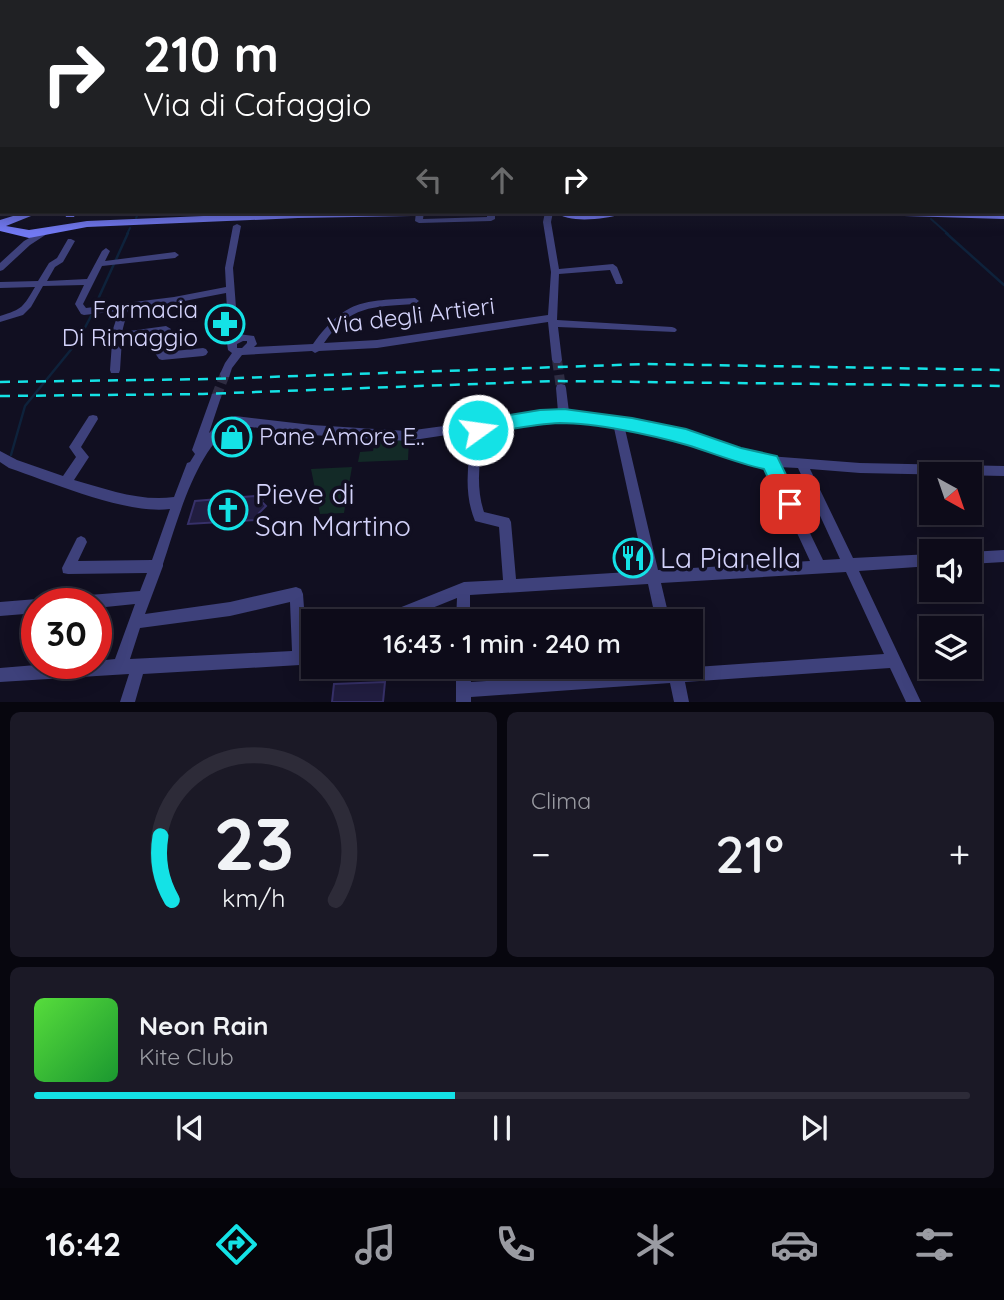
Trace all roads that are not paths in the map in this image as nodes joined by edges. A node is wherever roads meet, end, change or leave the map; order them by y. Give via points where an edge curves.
1 (31, 214) edge
2 (69, 214) edge
3 (280, 214) edge
4 (342, 214) edge
5 (420, 214) edge
6 (491, 214) edge
7 (549, 214) edge
8 (584, 214) edge
9 (602, 214) edge
10 (236, 218) edge
11 (120, 223) junction
12 (0, 226) edge
13 (48, 231) junction
14 (21, 232) junction
15 (71, 241) dead end
16 (106, 251) dead end
17 (175, 255) dead end
18 (11, 257) junction
19 (100, 264) junction
20 (0, 268) edge
21 (555, 272) junction
22 (0, 273) edge
23 (90, 282) junction
24 (619, 282) dead end
25 (42, 283) junction
26 (0, 285) edge
27 (230, 289) junction
28 (415, 301) dead end
29 (124, 308) junction
30 (0, 319) edge
31 (552, 321) junction
32 (672, 330) dead end
33 (237, 335) junction
34 (118, 337) junction
35 (246, 348) junction
36 (315, 349) junction
37 (203, 352) dead end
38 (558, 360) tunnel mouth
39 (115, 370) dead end
40 (225, 374) tunnel mouth
41 (561, 388) tunnel mouth
42 (216, 397) tunnel mouth
43 (564, 416) junction
44 (93, 419) dead end
45 (618, 423) junction
46 (479, 427) junction
47 (5, 460) edge
48 (770, 462) junction
49 (802, 464) junction
50 (1004, 471) edge
51 (190, 472) junction
52 (66, 481) junction
53 (179, 502) junction
54 (80, 542) dead end
55 (1004, 556) edge
56 (982, 557) edge
57 (919, 561) edge
58 (851, 564) junction
59 (157, 566) junction
60 (819, 567) junction
61 (653, 577) junction
62 (510, 585) junction
63 (464, 589) junction
64 (144, 597) junction
65 (112, 600) edge
66 (21, 607) edge
67 (0, 609) edge
68 (414, 609) edge
69 (463, 609) edge
70 (660, 609) edge
71 (135, 622) junction
72 (301, 622) edge
73 (301, 656) edge
74 (895, 660) junction
75 (120, 666) junction
76 (138, 667) junction
77 (703, 670) edge
78 (0, 675) edge
79 (607, 679) edge
80 (677, 679) edge
81 (463, 696) edge
82 (127, 702) edge
83 (682, 702) edge
84 (914, 702) edge

1 - 12 street
1 - 14 street via 19,224
2 - 11 street
2 - 13 street via 61,225
3 - 10 street
4 - 10 street
5 - 6 street via 419,221 491,219
7 - 21 street
8 - 9 street
10 - 11 street
10 - 27 street
11 - 13 street
12 - 14 street
13 - 14 street
13 - 18 street
14 - 18 street
15 - 25 street
16 - 19 street
17 - 19 street
18 - 20 street
18 - 22 street
19 - 23 street
21 - 24 street via 610,266
21 - 31 street
23 - 25 street
23 - 29 street via 79,304 84,312
25 - 26 street
25 - 30 street via 22,311
27 - 29 street
27 - 33 street
28 - 36 street via 342,311
29 - 34 street
31 - 32 street, Via degli Artieri
31 - 36 street, Via degli Artieri
31 - 38 street
33 - 35 street via 251,338
33 - 35 street via 231,348
34 - 37 street via 166,329 162,356
34 - 39 street
35 - 36 street, Via degli Artieri
35 - 40 street
41 - 43 street
42 - 51 street
43 - 45 street
43 - 46 street
44 - 52 street via 75,447 83,457
45 - 48 street
45 - 61 street
46 - 51 street via 385,435 235,420 208,442
46 - 62 street via 473,490 477,511 479,517 505,522
47 - 52 street
48 - 49 street
48 - 60 street
49 - 50 street
49 - 58 street
51 - 53 street
52 - 53 street via 111,496 149,503
53 - 59 street
54 - 59 street via 68,568
55 - 56 street
57 - 58 street
58 - 60 street
58 - 74 street
59 - 64 street
60 - 61 street
61 - 62 street
61 - 70 street
62 - 63 street
63 - 68 street
63 - 69 street
64 - 65 street
64 - 71 street
66 - 67 street
71 - 72 street via 296,594
71 - 75 street
73 - 76 street
74 - 77 street
74 - 84 street
75 - 76 street
75 - 78 street
76 - 82 street
79 - 81 street
80 - 83 street

